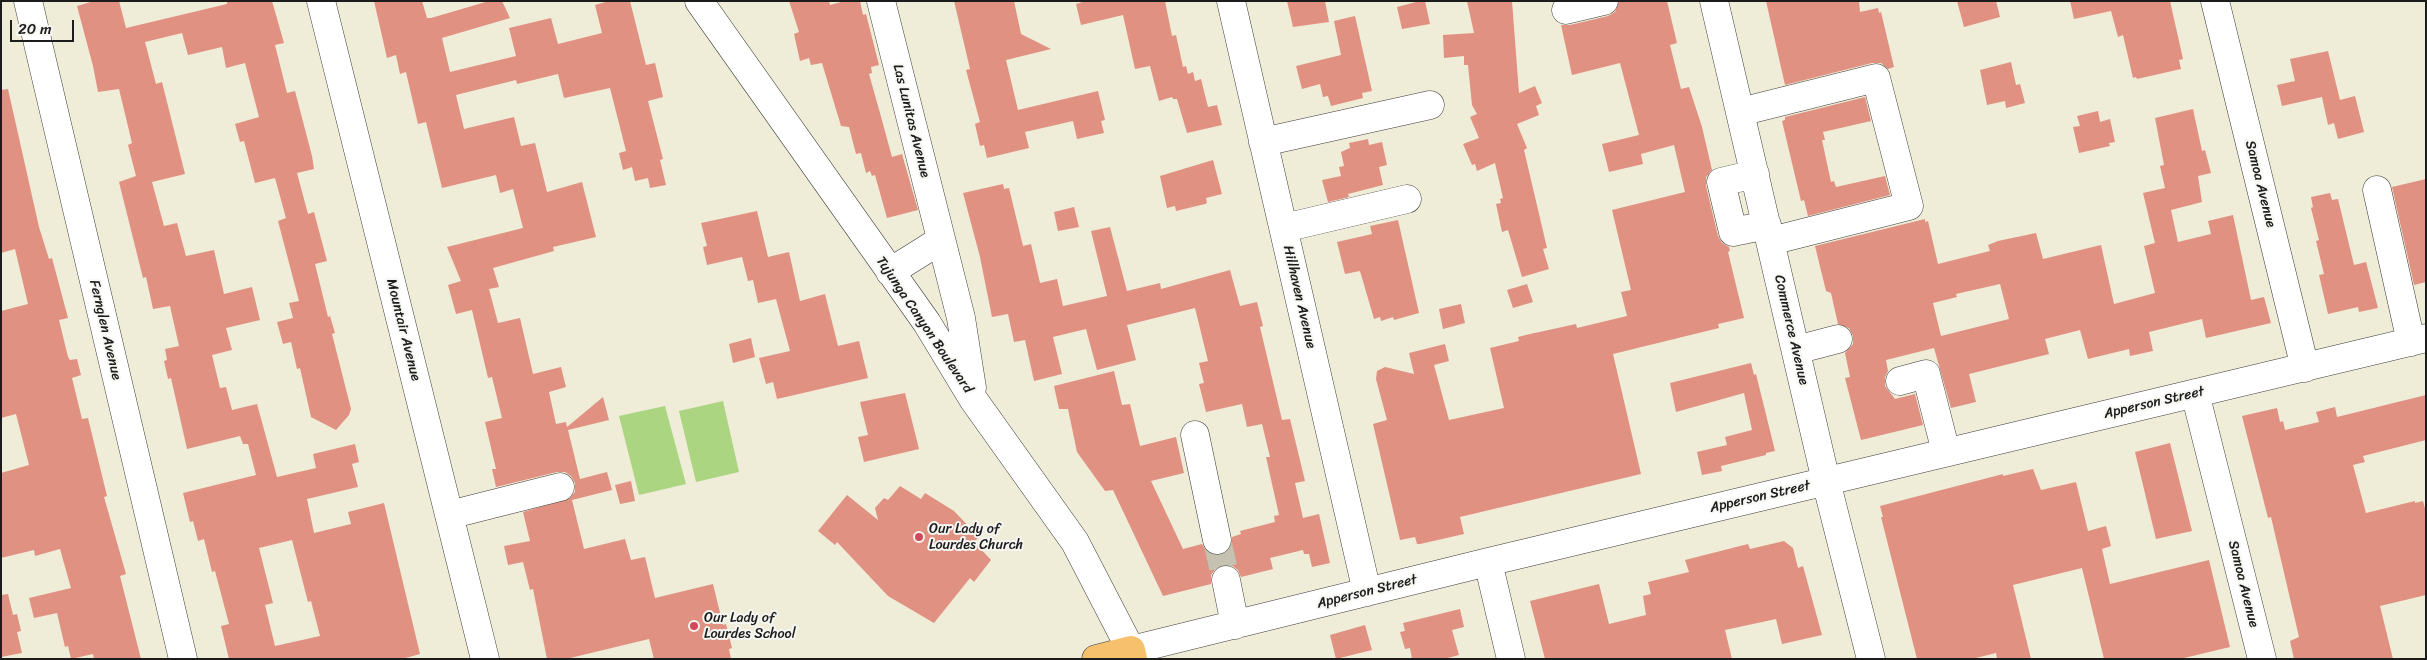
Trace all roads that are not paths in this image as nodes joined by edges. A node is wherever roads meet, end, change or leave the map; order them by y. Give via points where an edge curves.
1 (28, 1) edge
2 (321, 1) edge
3 (699, 1) edge
4 (882, 1) edge
5 (1231, 1) edge
6 (1604, 1) edge
7 (1714, 1) edge
8 (2215, 1) edge
9 (1566, 10) dead end
10 (1430, 105) dead end
11 (1740, 112) junction
12 (1263, 142) junction
13 (2377, 190) dead end
14 (1407, 199) dead end
15 (1284, 228) junction
16 (1769, 233) junction
17 (941, 240) junction
18 (890, 272) junction
19 (1838, 339) dead end
20 (2418, 340) edge
21 (1796, 350) junction
22 (2304, 368) junction
23 (1900, 381) dead end
24 (2195, 393) junction
25 (973, 399) junction
26 (1195, 435) dead end
27 (1946, 452) junction
28 (1826, 481) junction
29 (560, 487) dead end
30 (449, 515) junction
31 (1217, 540) tunnel mouth
32 (1488, 562) junction
33 (1226, 580) tunnel mouth
34 (1367, 592) junction
35 (1235, 625) junction
36 (1132, 655) edge
37 (183, 659) edge
38 (486, 659) edge
39 (1096, 659) edge
40 (1511, 659) edge
41 (1871, 659) edge
42 (2262, 659) edge

1 - 37 street, Fernglen Avenue
2 - 30 street, Mountair Avenue
3 - 18 street, Tujunga Canyon Boulevard
4 - 17 street, Las Lunitas Avenue
5 - 12 street, Hillhaven Avenue
6 - 9 street
7 - 11 street, Commerce Avenue
8 - 22 street, Samoa Avenue
10 - 12 street
11 - 16 street, Commerce Avenue
11 - 16 street via 1876,78 1909,206
12 - 15 street, Hillhaven Avenue
13 - 20 street
14 - 15 street
15 - 34 street, Hillhaven Avenue
16 - 21 street, Commerce Avenue
17 - 18 street
17 - 25 street, Las Lunitas Avenue via 962,318
18 - 25 street, Tujunga Canyon Boulevard via 927,323
19 - 21 street
20 - 22 street, Apperson Street
21 - 28 street, Commerce Avenue
22 - 24 street, Apperson Street
23 - 27 street via 1926,374
24 - 27 street, Apperson Street
24 - 42 street, Samoa Avenue
25 - 36 street, Tujunga Canyon Boulevard via 1075,542
26 - 31 street
27 - 28 street, Apperson Street
28 - 32 street, Apperson Street
28 - 41 street, Commerce Avenue
29 - 30 street
30 - 38 street, Mountair Avenue
32 - 34 street, Apperson Street
32 - 40 street
33 - 35 street
34 - 35 street, Apperson Street
35 - 36 street, Apperson Street
36 - 39 main road, Apperson Street

